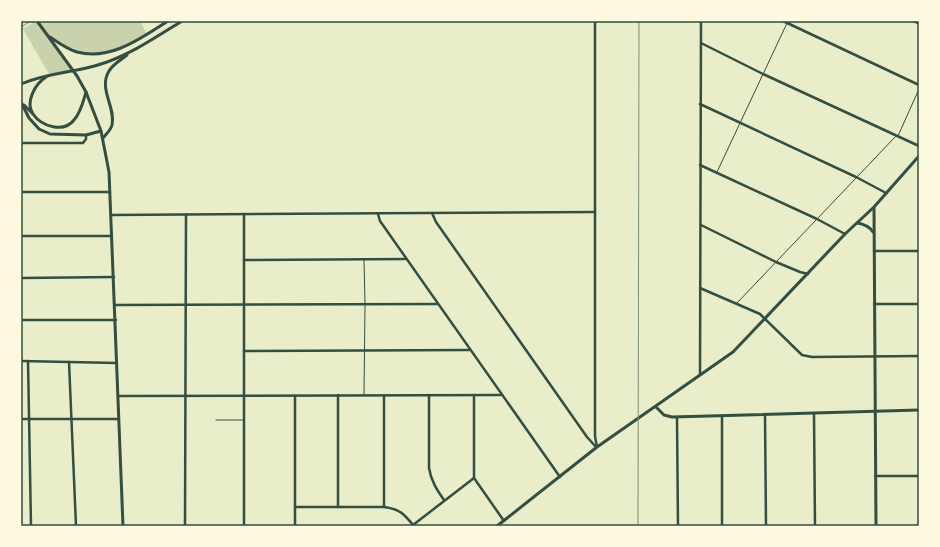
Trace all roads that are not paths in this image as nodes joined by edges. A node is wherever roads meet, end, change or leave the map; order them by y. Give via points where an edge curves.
1 (37, 21) edge
2 (168, 21) edge
3 (182, 21) edge
4 (595, 21) edge
5 (701, 21) edge
6 (783, 21) edge
7 (914, 21) edge
8 (788, 22) edge
9 (919, 23) edge
10 (48, 35) junction
11 (701, 43) junction
12 (132, 51) junction
13 (49, 74) junction
14 (764, 74) junction
15 (21, 84) edge
16 (919, 85) edge
17 (919, 89) edge
18 (86, 92) junction
19 (21, 102) edge
20 (700, 104) junction
21 (32, 113) junction
22 (740, 123) junction
23 (102, 131) junction
24 (86, 135) junction
25 (897, 136) junction
26 (103, 138) junction
27 (21, 143) edge
28 (919, 146) edge
29 (919, 156) edge
30 (700, 165) junction
31 (717, 172) junction
32 (856, 177) junction
33 (21, 192) edge
34 (110, 192) junction
35 (886, 193) junction
36 (874, 207) junction
37 (595, 212) junction
38 (432, 213) junction
39 (378, 214) junction
40 (111, 215) junction
41 (186, 215) junction
42 (244, 215) junction
43 (817, 219) junction
44 (857, 223) junction
45 (700, 225) junction
46 (874, 233) junction
47 (845, 234) junction
48 (21, 236) edge
49 (112, 236) junction
50 (874, 251) junction
51 (919, 251) edge
52 (364, 259) junction
53 (406, 259) junction
54 (244, 260) junction
55 (776, 262) junction
56 (808, 274) junction
57 (114, 277) junction
58 (21, 278) edge
59 (700, 288) junction
60 (365, 304) junction
61 (437, 304) junction
62 (737, 304) junction
63 (874, 304) junction
64 (919, 304) edge
65 (115, 305) junction
66 (186, 305) junction
67 (244, 305) junction
68 (764, 319) junction
69 (21, 320) edge
70 (116, 320) junction
71 (365, 350) junction
72 (470, 350) junction
73 (244, 351) junction
74 (919, 356) edge
75 (874, 357) junction
76 (21, 361) edge
77 (28, 361) junction
78 (69, 362) junction
79 (118, 363) junction
80 (700, 375) junction
81 (338, 395) junction
82 (429, 395) junction
83 (474, 395) junction
84 (502, 395) junction
85 (118, 396) junction
86 (186, 396) junction
87 (244, 396) junction
88 (295, 396) junction
89 (364, 396) junction
90 (384, 396) junction
91 (656, 407) junction
92 (919, 410) edge
93 (875, 412) junction
94 (814, 414) junction
95 (765, 415) junction
96 (722, 416) junction
97 (677, 418) junction
98 (21, 419) edge
99 (29, 419) junction
100 (71, 419) junction
101 (119, 419) junction
102 (216, 420) dead end
103 (244, 420) junction
104 (596, 447) junction
105 (875, 476) junction
106 (919, 476) edge
107 (560, 477) junction
108 (474, 478) junction
109 (444, 500) junction
110 (295, 507) junction
111 (338, 507) junction
112 (384, 507) junction
113 (504, 521) junction
114 (31, 526) edge
115 (76, 526) edge
116 (123, 526) edge
117 (186, 526) edge
118 (244, 526) edge
119 (295, 526) edge
120 (414, 526) edge
121 (497, 526) edge
122 (678, 526) edge
123 (722, 526) edge
124 (766, 526) edge
125 (815, 526) edge
126 (876, 526) edge

1 - 10 street
2 - 10 street via 117,50 97,55 67,48
3 - 12 street
4 - 37 street
5 - 11 street
6 - 8 street
7 - 9 street
8 - 14 lane
8 - 16 street
10 - 18 street
11 - 14 street
11 - 20 street
12 - 13 street via 101,64
12 - 26 street via 113,66 107,76 106,91 112,127
13 - 15 street
13 - 21 street via 40,80 32,93
14 - 22 lane
14 - 25 street
17 - 25 lane
18 - 21 street via 79,114 68,125 60,127 46,124
18 - 23 street
19 - 21 street
19 - 24 street via 29,118 39,129 50,134
20 - 22 street
20 - 30 street
22 - 31 lane
22 - 32 street
23 - 24 street
23 - 26 street
24 - 27 street via 83,143
25 - 28 street
25 - 32 lane
26 - 34 street via 109,166
29 - 35 street
30 - 31 street
30 - 45 street
31 - 43 street
32 - 35 street
32 - 43 lane
33 - 34 street
34 - 40 street
35 - 36 street
36 - 44 street
36 - 46 street
37 - 38 street
37 - 104 street
38 - 39 street
38 - 104 street
39 - 42 street
39 - 53 street
40 - 41 street
40 - 49 street
41 - 42 street
41 - 66 street
42 - 54 street
43 - 47 street
43 - 55 lane
44 - 46 street via 869,227
44 - 47 street
45 - 55 street
45 - 59 street
46 - 50 street
47 - 56 street
48 - 49 street
49 - 57 street
50 - 51 street
50 - 63 street
52 - 53 street
52 - 54 street
52 - 60 lane
53 - 61 street
54 - 67 street
55 - 56 street
55 - 62 lane
56 - 68 street
57 - 58 street
57 - 65 street
59 - 62 street
59 - 80 street
60 - 61 street
60 - 67 street
60 - 71 lane
61 - 72 street
62 - 68 street via 760,314
63 - 64 street
63 - 75 street
65 - 66 street
65 - 70 street
66 - 67 street
66 - 86 street
67 - 73 street
68 - 75 street via 802,355
68 - 80 street via 733,352
69 - 70 street
70 - 79 street
71 - 72 street
71 - 73 street
71 - 89 lane
72 - 84 street
73 - 87 street
74 - 75 street
75 - 93 street
76 - 77 street
77 - 78 street
77 - 99 street
78 - 79 street
78 - 100 street
79 - 85 street
80 - 91 street
81 - 88 street
81 - 89 street
81 - 111 street
82 - 83 street
82 - 90 street
82 - 109 street via 429,468 435,487
83 - 84 street
83 - 108 street
84 - 107 street
85 - 86 street
85 - 101 street
86 - 87 street
86 - 117 street
87 - 88 street
87 - 103 street
88 - 110 street
89 - 90 street
90 - 112 street
91 - 97 street via 664,415
91 - 104 street
92 - 93 street
93 - 94 street
93 - 105 street
94 - 95 street
94 - 125 street
95 - 96 street
95 - 124 street
96 - 97 street
96 - 123 street
97 - 122 street
98 - 99 street
99 - 100 street
99 - 114 street
100 - 101 street
100 - 115 street
101 - 116 street
102 - 103 lane
103 - 118 street
104 - 107 street
105 - 106 street
105 - 126 street
107 - 113 street
108 - 109 street
108 - 113 street
109 - 120 street
110 - 111 street
110 - 119 street
111 - 112 street
112 - 120 street via 396,508
113 - 121 street

